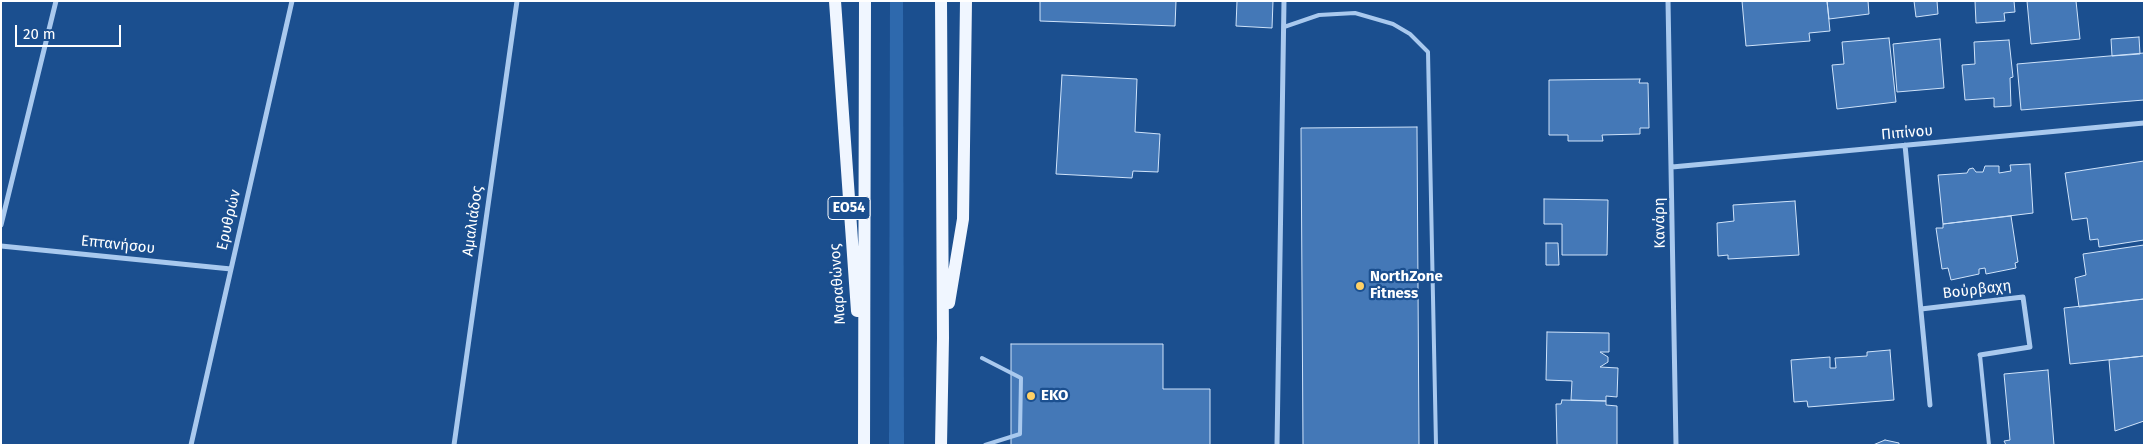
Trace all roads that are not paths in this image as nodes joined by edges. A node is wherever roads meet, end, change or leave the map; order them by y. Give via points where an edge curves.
1 (56, 1) edge
2 (292, 1) edge
3 (517, 1) edge
4 (835, 1) edge
5 (865, 1) edge
6 (941, 1) edge
7 (966, 1) edge
8 (1284, 1) edge
9 (1668, 1) edge
10 (1284, 27) junction
11 (2144, 123) edge
12 (1905, 145) junction
13 (1672, 167) junction
14 (1, 225) edge
15 (1, 246) edge
16 (231, 269) junction
17 (1921, 309) junction
18 (943, 338) junction
19 (1980, 355) joint
20 (982, 358) dead end
21 (1930, 405) dead end
22 (864, 416) junction
23 (191, 445) edge
24 (454, 445) edge
25 (864, 445) edge
26 (941, 445) edge
27 (985, 445) edge
28 (1277, 445) edge
29 (1436, 445) edge
30 (1676, 445) edge
31 (1989, 445) edge

1 - 14 street
2 - 16 street, Ερυθρών
3 - 24 street, Αμαλιάδος
4 - 22 main road, Μαραθώνος / ΕΟ54
5 - 22 main road, Μαραθώνος / ΕΟ54
6 - 18 main road
7 - 18 main road via 962,219
8 - 10 street
9 - 13 street, Κανάρη
10 - 28 street
10 - 29 lane via 1319,15 1355,13 1393,24 1410,34 1428,52
11 - 12 street, Πιπίνου
12 - 13 street, Πιπίνου
12 - 17 street
13 - 30 street, Κανάρη
15 - 16 street, Επτανήσου
16 - 23 street, Ερυθρών
17 - 19 street, Βούρβαχη via 2023,297 2030,347
17 - 21 street
18 - 26 main road
19 - 31 lane, Βούρβαχη
20 - 27 lane via 1021,378 1020,434
22 - 25 main road, Μαραθώνος / ΕΟ54

